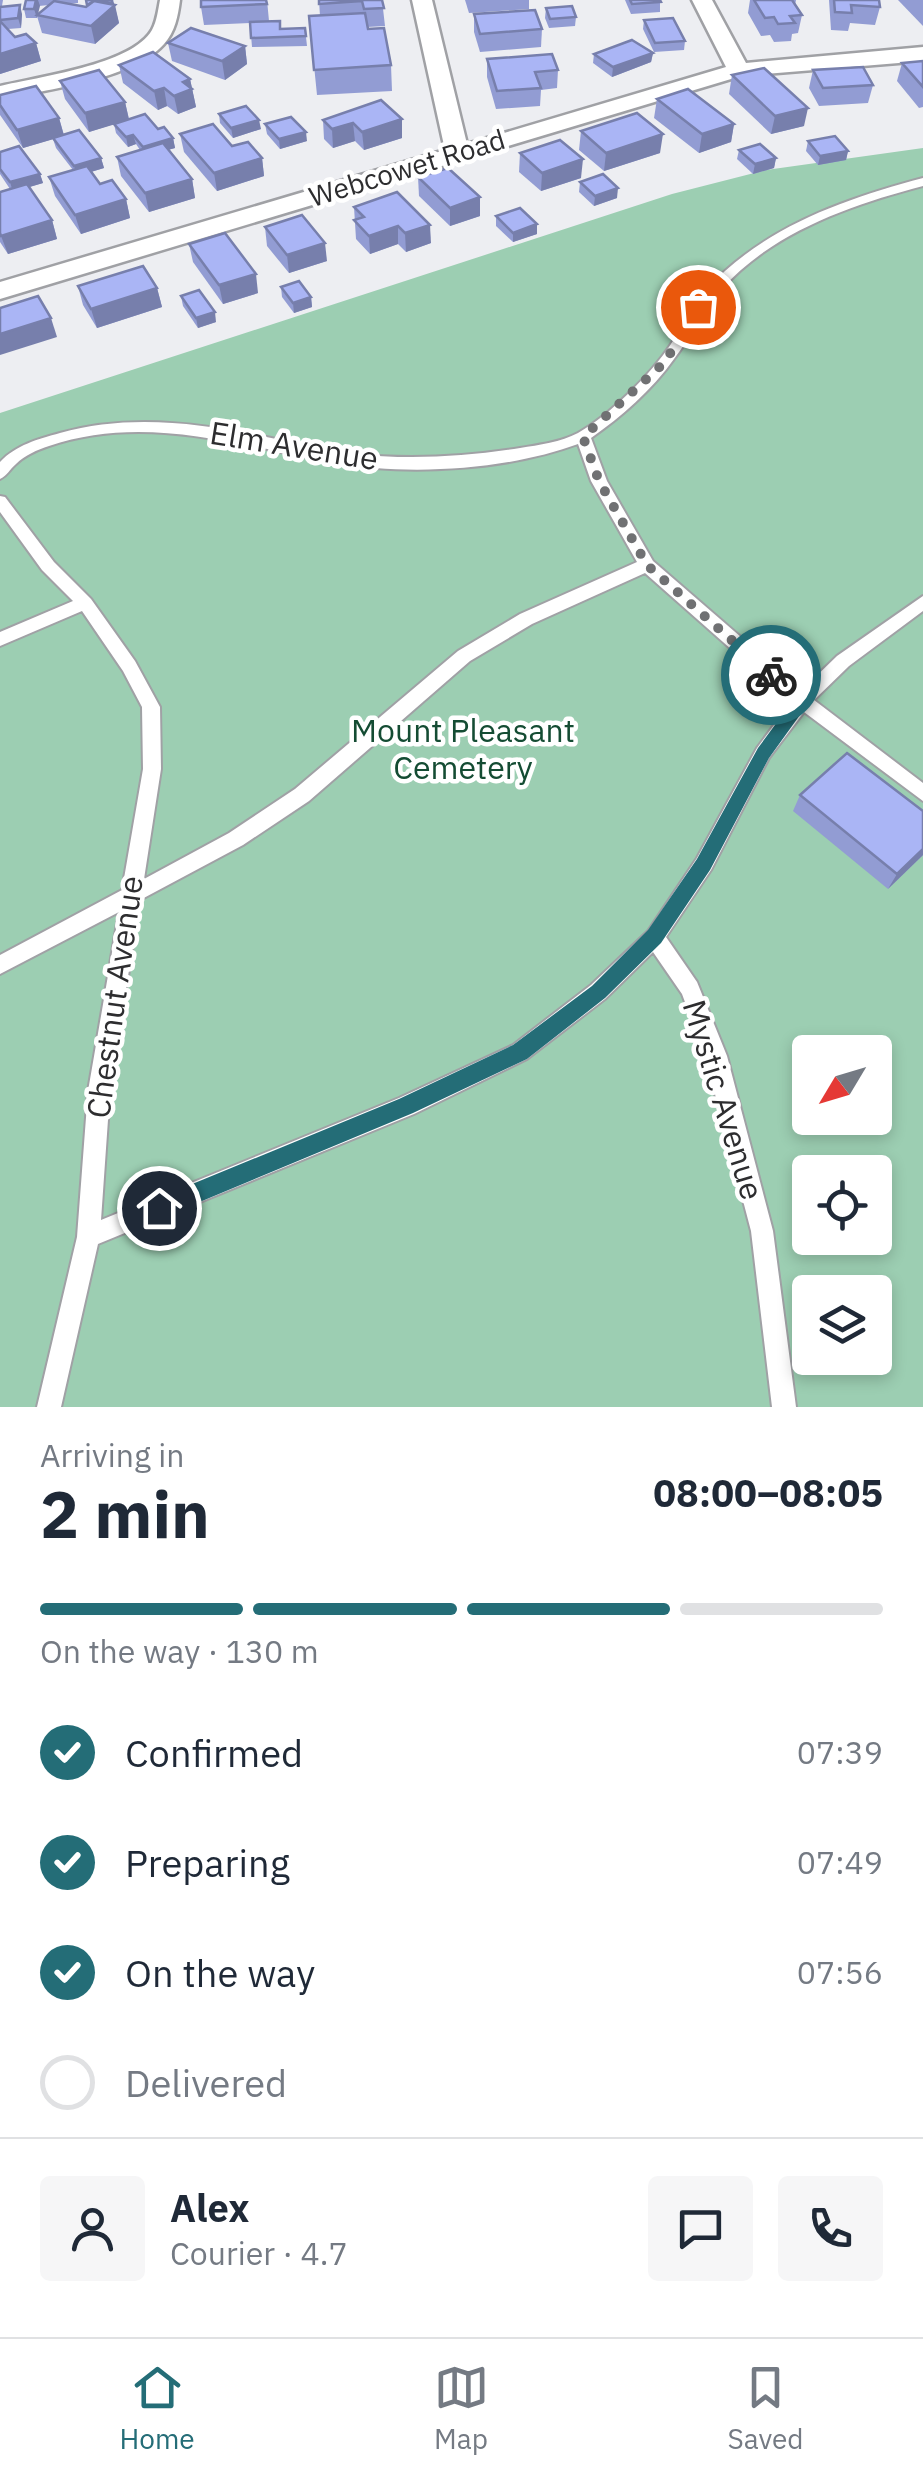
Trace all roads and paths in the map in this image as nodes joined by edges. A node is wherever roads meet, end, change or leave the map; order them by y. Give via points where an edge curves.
1 (170, 0) edge
2 (422, 0) edge
3 (702, 0) edge
4 (923, 54) edge
5 (739, 70) junction
6 (0, 92) edge
7 (456, 153) junction
8 (916, 187) edge
9 (0, 291) edge
10 (583, 437) junction
11 (0, 474) edge
12 (0, 502) edge
13 (647, 565) junction
14 (923, 602) edge
15 (85, 603) junction
16 (0, 639) edge
17 (802, 701) junction
18 (923, 793) edge
19 (129, 893) junction
20 (654, 936) junction
21 (0, 966) edge
22 (88, 1238) junction
23 (49, 1407) edge
24 (784, 1407) edge

1 - 6 street via 156,42 132,56
2 - 7 street
3 - 5 street
4 - 5 street, Webcowet Road
5 - 7 street, Webcowet Road
7 - 9 street, Webcowet Road
8 - 10 lane via 841,204 756,253 698,307 665,362
10 - 11 lane, Elm Avenue via 474,459 402,462 116,425 28,448
10 - 13 lane via 599,481
12 - 15 lane
13 - 17 lane
13 - 19 lane via 526,618 464,656 302,795 236,839
14 - 17 lane
15 - 16 lane
15 - 19 lane, Chestnut Avenue via 151,708 152,770
17 - 18 lane
17 - 20 lane
19 - 21 lane
19 - 22 lane, Chestnut Avenue via 99,1092
20 - 22 lane via 598,992 520,1052
20 - 24 lane, Mystic Avenue via 690,989 716,1056 762,1231
22 - 23 lane, Chestnut Avenue

